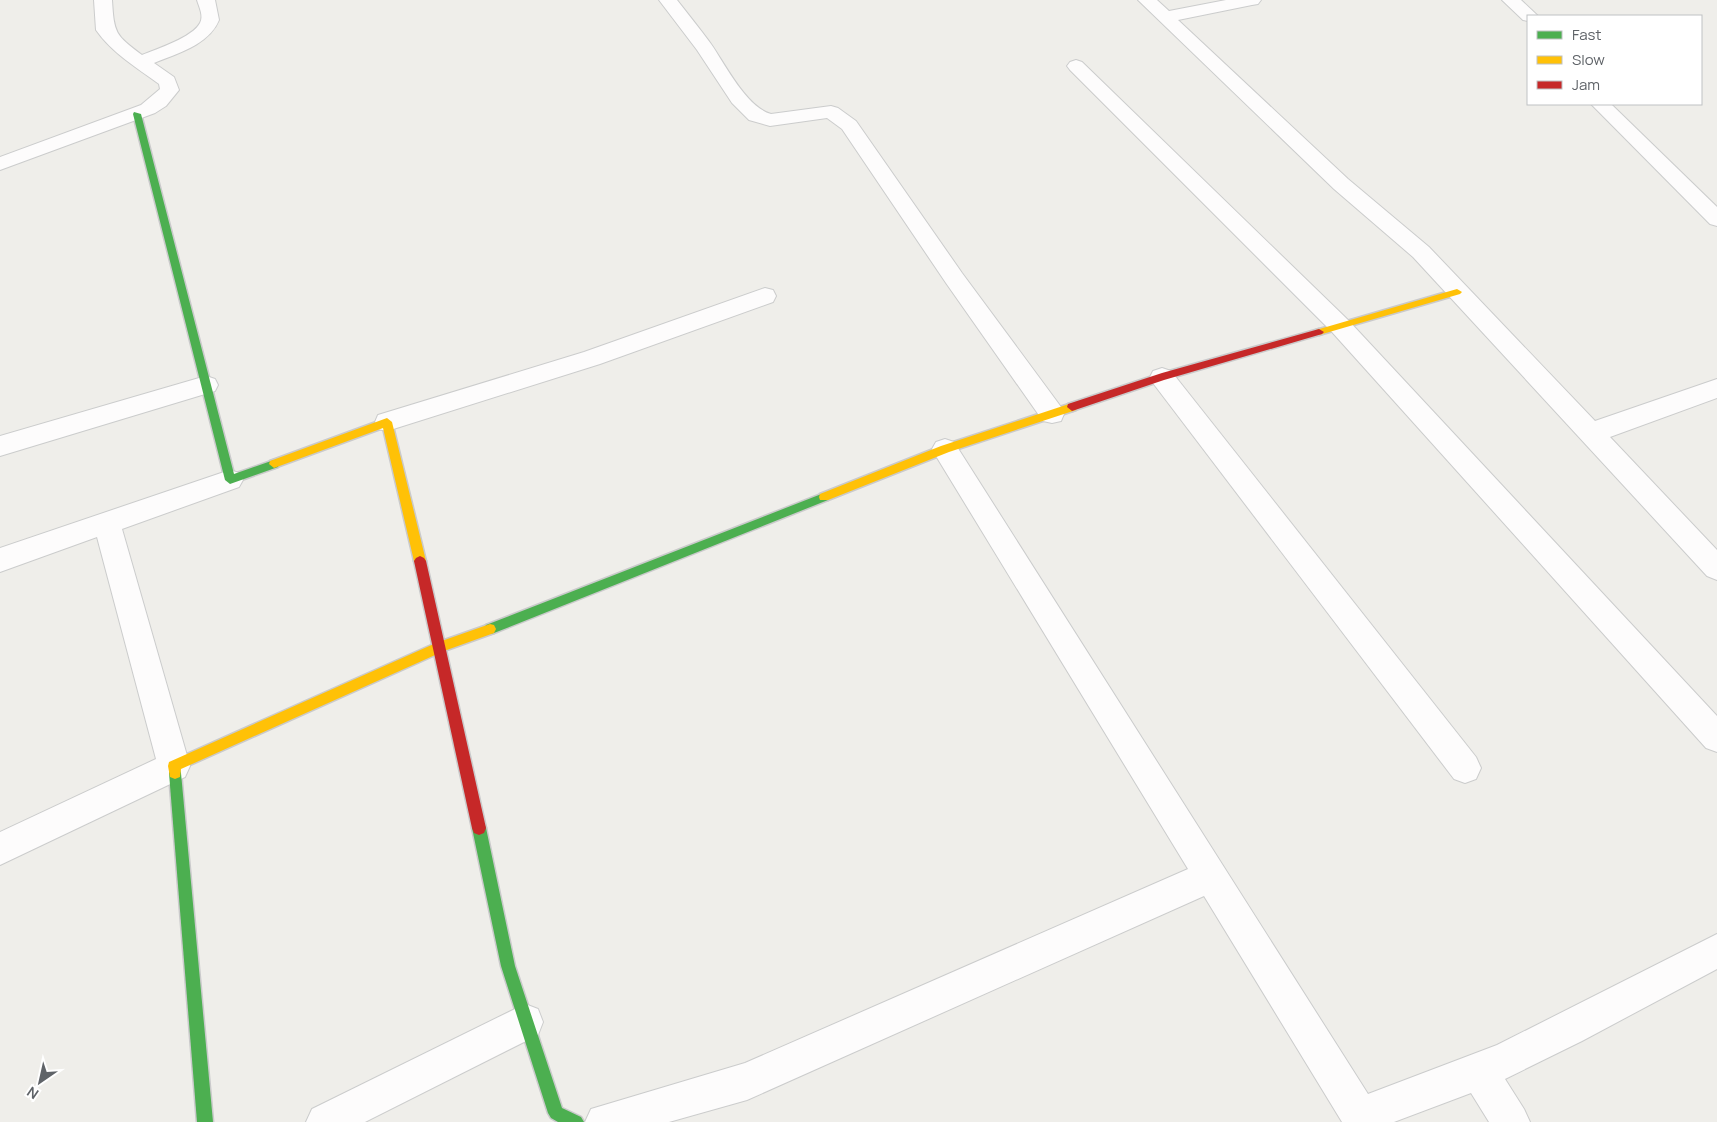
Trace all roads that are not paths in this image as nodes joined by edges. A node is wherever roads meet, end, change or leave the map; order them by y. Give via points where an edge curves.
1 (103, 0) edge
2 (206, 0) edge
3 (668, 0) edge
4 (1147, 0) edge
5 (1252, 0) edge
6 (1511, 0) edge
7 (1528, 15) edge
8 (1167, 17) junction
9 (141, 62) junction
10 (1076, 66) dead end
11 (1601, 105) edge
12 (137, 114) junction
13 (0, 164) edge
14 (1717, 219) edge
15 (1457, 292) junction
16 (765, 296) dead end
17 (1340, 326) junction
18 (1162, 377) junction
19 (206, 385) junction
20 (1717, 388) edge
21 (1052, 414) junction
22 (388, 422) junction
23 (1591, 432) junction
24 (0, 446) edge
25 (945, 449) junction
26 (230, 480) junction
27 (107, 523) junction
28 (0, 560) edge
29 (1717, 568) edge
30 (440, 647) junction
31 (1717, 738) edge
32 (174, 766) junction
33 (1465, 768) dead end
34 (0, 848) edge
35 (1210, 876) junction
36 (1717, 951) edge
37 (525, 1022) junction
38 (1479, 1072) junction
39 (1353, 1119) edge
40 (205, 1122) edge
41 (325, 1122) edge
42 (576, 1122) edge
43 (604, 1122) edge
44 (1511, 1122) edge

1 - 9 street via 105,30 118,46
2 - 9 street via 209,23 201,33
3 - 21 street via 739,99 756,116 770,120 831,112 849,124
4 - 8 street
5 - 8 street
6 - 7 street
8 - 15 street via 1342,184 1421,252
9 - 12 street via 167,81 170,90 159,102
10 - 17 street
11 - 14 street
12 - 13 street
12 - 19 street
15 - 17 street
15 - 23 street
16 - 22 street via 592,358
17 - 18 street
17 - 31 street
18 - 21 street
18 - 33 street
19 - 24 street
19 - 26 street
20 - 23 street
21 - 25 street
22 - 26 street
22 - 30 street
23 - 29 street
25 - 30 street via 544,609
25 - 35 street
26 - 27 street
27 - 28 street
27 - 32 street
30 - 32 street
30 - 37 street via 508,966
32 - 34 street
32 - 40 street
35 - 39 street
35 - 43 street via 748,1081
36 - 38 street via 1532,1049
37 - 41 street
37 - 42 street via 556,1113
38 - 39 street
38 - 44 street

